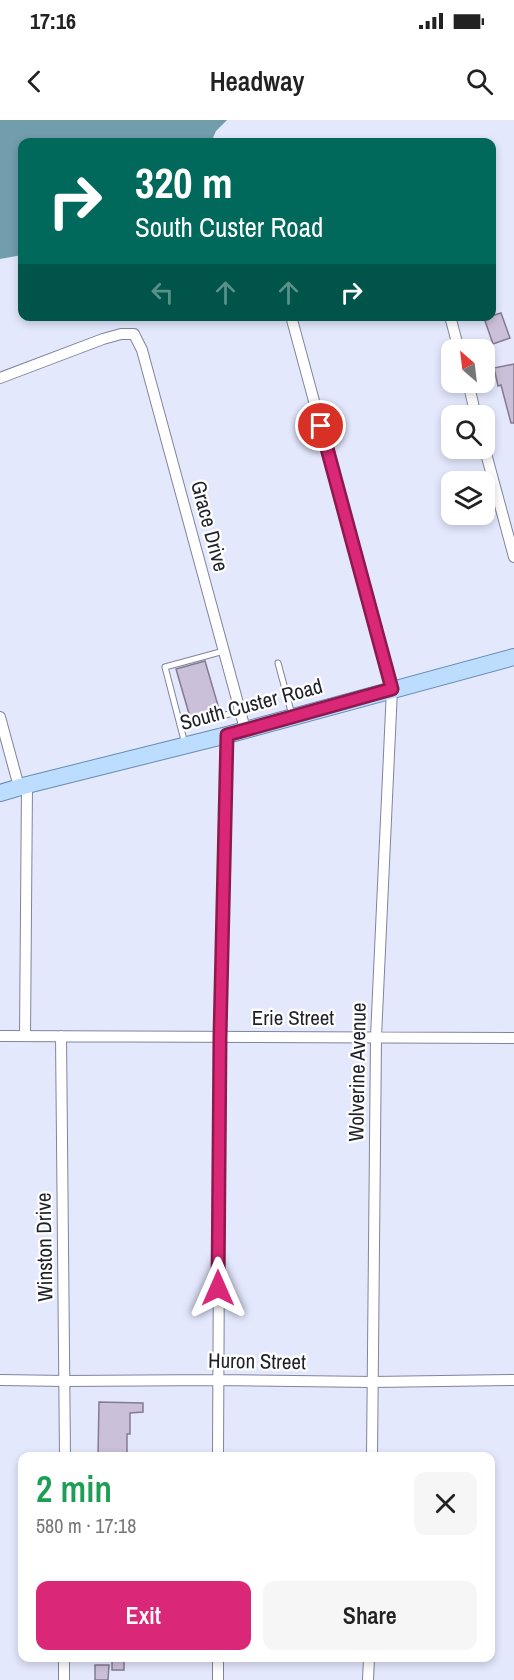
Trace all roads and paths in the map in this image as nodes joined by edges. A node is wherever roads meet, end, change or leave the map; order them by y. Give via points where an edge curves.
1 (292, 321) edge
2 (451, 321) edge
3 (456, 339) edge
4 (0, 378) edge
5 (488, 459) edge
6 (514, 557) edge
7 (224, 651) junction
8 (514, 657) edge
9 (278, 663) dead end
10 (392, 689) junction
11 (240, 711) junction
12 (0, 717) edge
13 (292, 717) junction
14 (181, 727) junction
15 (245, 729) junction
16 (227, 735) junction
17 (186, 745) junction
18 (23, 786) junction
19 (0, 793) edge
20 (0, 1036) edge
21 (25, 1036) junction
22 (61, 1036) junction
23 (220, 1036) junction
24 (376, 1036) junction
25 (514, 1038) edge
26 (0, 1380) edge
27 (217, 1380) junction
28 (514, 1380) edge
29 (65, 1382) junction
30 (374, 1382) junction
31 (65, 1452) edge
32 (218, 1452) edge
33 (372, 1452) edge
34 (64, 1662) edge
35 (218, 1662) edge
36 (369, 1662) edge
37 (64, 1680) edge
38 (218, 1680) edge
39 (368, 1680) edge

1 - 10 street, Wolverine Avenue
2 - 3 street
4 - 7 street, Grace Drive via 103,339 134,334 142,350
5 - 6 street
7 - 11 street, Grace Drive
7 - 14 lane via 165,667
8 - 10 main road, South Custer Road
9 - 13 lane
10 - 13 main road, South Custer Road
10 - 24 street, Wolverine Avenue
11 - 14 lane
11 - 15 street, Grace Drive
12 - 18 street
13 - 15 main road, South Custer Road
14 - 17 lane
15 - 16 main road, South Custer Road
16 - 17 main road, South Custer Road
16 - 23 street
17 - 18 main road, South Custer Road
18 - 19 main road, South Custer Road
18 - 21 street
20 - 21 street, Erie Street
21 - 22 street, Erie Street
22 - 23 street, Erie Street
22 - 29 street, Winston Drive
23 - 24 street, Erie Street
23 - 27 street
24 - 25 street, Erie Street
24 - 30 street, Wolverine Avenue
26 - 29 street, Huron Street
27 - 29 street, Huron Street
27 - 30 street, Huron Street
27 - 32 street
28 - 30 street, Huron Street
29 - 31 street, Winston Drive
30 - 33 street, Wolverine Avenue
34 - 37 street
35 - 38 street
36 - 39 street

